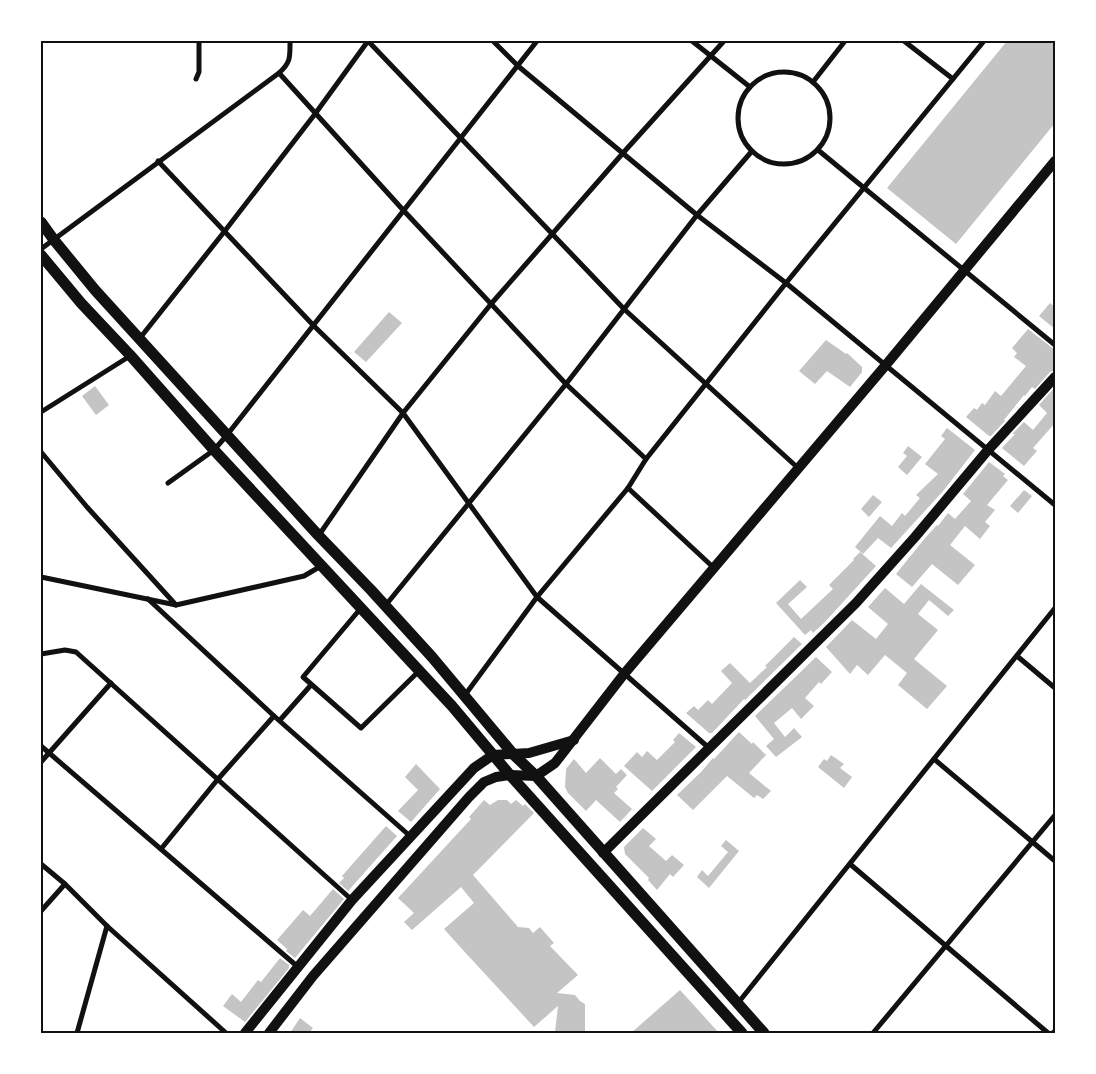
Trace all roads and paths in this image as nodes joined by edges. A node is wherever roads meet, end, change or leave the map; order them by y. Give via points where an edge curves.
1 (200, 41) edge
2 (290, 41) edge
3 (368, 41) edge
4 (493, 41) edge
5 (537, 41) edge
6 (692, 41) edge
7 (724, 41) edge
8 (845, 41) edge
9 (904, 41) edge
10 (984, 41) edge
11 (711, 56) junction
12 (518, 66) junction
13 (279, 73) junction
14 (196, 79) dead end
15 (953, 79) junction
16 (813, 82) junction
17 (750, 87) junction
18 (315, 114) junction
19 (461, 138) junction
20 (818, 150) junction
21 (752, 151) junction
22 (623, 154) junction
23 (158, 161) junction
24 (1055, 161) edge
25 (865, 187) junction
26 (404, 211) junction
27 (697, 215) junction
28 (41, 222) edge
29 (224, 232) junction
30 (553, 234) junction
31 (54, 240) junction
32 (41, 249) edge
33 (41, 256) edge
34 (964, 270) junction
35 (786, 283) junction
36 (491, 304) junction
37 (624, 309) junction
38 (314, 326) junction
39 (140, 338) junction
40 (1055, 345) edge
41 (130, 355) junction
42 (885, 366) junction
43 (1055, 378) edge
44 (566, 384) junction
45 (706, 384) junction
46 (41, 412) edge
47 (403, 413) junction
48 (227, 435) junction
49 (214, 450) junction
50 (988, 450) junction
51 (41, 452) edge
52 (646, 459) junction
53 (798, 468) junction
54 (168, 483) dead end
55 (628, 488) junction
56 (468, 504) junction
57 (1055, 505) edge
58 (318, 535) junction
59 (321, 566) junction
60 (714, 568) junction
61 (41, 577) edge
62 (537, 597) junction
63 (148, 600) junction
64 (176, 605) junction
65 (385, 606) junction
66 (361, 607) junction
67 (1055, 608) edge
68 (41, 654) edge
69 (1017, 656) junction
70 (419, 671) junction
71 (624, 674) junction
72 (111, 684) junction
73 (311, 684) junction
74 (1055, 688) edge
75 (464, 695) junction
76 (277, 718) junction
77 (574, 740) junction
78 (41, 746) edge
79 (709, 748) junction
80 (49, 753) junction
81 (493, 755) junction
82 (514, 755) junction
83 (934, 758) junction
84 (41, 762) edge
85 (510, 775) junction
86 (536, 776) junction
87 (218, 779) junction
88 (1055, 815) edge
89 (410, 836) junction
90 (1033, 842) junction
91 (160, 849) junction
92 (603, 854) junction
93 (1055, 860) edge
94 (41, 864) edge
95 (850, 864) junction
96 (65, 884) junction
97 (352, 900) junction
98 (41, 911) edge
99 (107, 926) junction
100 (946, 947) junction
101 (298, 968) junction
102 (738, 1003) junction
103 (77, 1033) edge
104 (226, 1033) edge
105 (245, 1033) edge
106 (269, 1033) edge
107 (742, 1033) edge
108 (764, 1033) edge
109 (873, 1033) edge
110 (1048, 1033) edge

1 - 14 street
2 - 13 street via 290,59
3 - 18 street
3 - 19 street
4 - 12 street
5 - 12 street
6 - 11 street
7 - 11 street
8 - 16 street
9 - 15 street
10 - 15 street
11 - 17 street
11 - 22 street
12 - 19 street
12 - 22 street
13 - 18 street
13 - 23 street
15 - 25 street
16 - 17 street via 804,76 781,72 764,77
16 - 20 street via 825,97 830,115 830,128
17 - 21 street via 741,102 738,120 742,137
18 - 26 street
18 - 29 street
19 - 26 street
19 - 30 street
20 - 21 street via 798,162 786,164 773,163
20 - 25 street
21 - 27 street
22 - 27 street
22 - 30 street
23 - 29 street
23 - 31 street
24 - 34 main road
25 - 34 street
25 - 35 street
26 - 36 street
26 - 38 street
27 - 35 street
27 - 37 street
28 - 31 main road
29 - 38 street
29 - 39 street
30 - 36 street
30 - 37 street
31 - 32 street
31 - 39 main road
33 - 41 main road
34 - 40 street
34 - 42 main road
35 - 42 street
35 - 45 street
36 - 44 street
36 - 47 street
37 - 44 street
37 - 45 street
38 - 47 street
38 - 48 street
39 - 48 main road
41 - 46 street
41 - 49 main road
42 - 50 street
42 - 53 main road
43 - 50 main road
44 - 52 street
44 - 56 street
45 - 52 street
45 - 53 street
47 - 56 street
47 - 58 street
48 - 49 street
48 - 58 main road
49 - 54 street
49 - 59 main road
50 - 57 street
50 - 79 main road via 856,603
51 - 64 street
52 - 55 street
53 - 60 main road
55 - 60 street
55 - 62 street
56 - 62 street
56 - 65 street
58 - 65 main road
59 - 64 street via 304,576
59 - 66 main road
60 - 71 main road
61 - 63 street
62 - 71 street
62 - 75 street
63 - 64 street
63 - 76 street
65 - 75 main road
66 - 70 main road
66 - 73 street via 303,677
67 - 69 street
68 - 72 street via 65,650 76,652
69 - 74 street
69 - 83 street
70 - 73 street via 361,728
70 - 81 main road
71 - 77 main road
71 - 79 street
72 - 80 street
72 - 87 street
73 - 76 street
75 - 82 main road
76 - 87 street
76 - 89 street
77 - 82 main road
77 - 86 main road via 556,763
78 - 80 street
79 - 92 main road
80 - 84 street
80 - 91 street
81 - 82 main road
81 - 85 main road
81 - 89 main road via 474,768
82 - 86 main road
83 - 90 street
83 - 95 street
85 - 86 main road
85 - 106 main road via 484,782 469,797 319,969
85 - 107 main road
86 - 92 main road
87 - 91 street
87 - 97 street
88 - 90 street
89 - 97 main road
90 - 93 street
90 - 100 street
91 - 101 street
92 - 102 main road
94 - 96 street
95 - 100 street
95 - 102 street
96 - 98 street
96 - 99 street
97 - 101 main road
99 - 103 street
99 - 104 street
100 - 109 street
100 - 110 street
101 - 105 main road
102 - 108 main road

